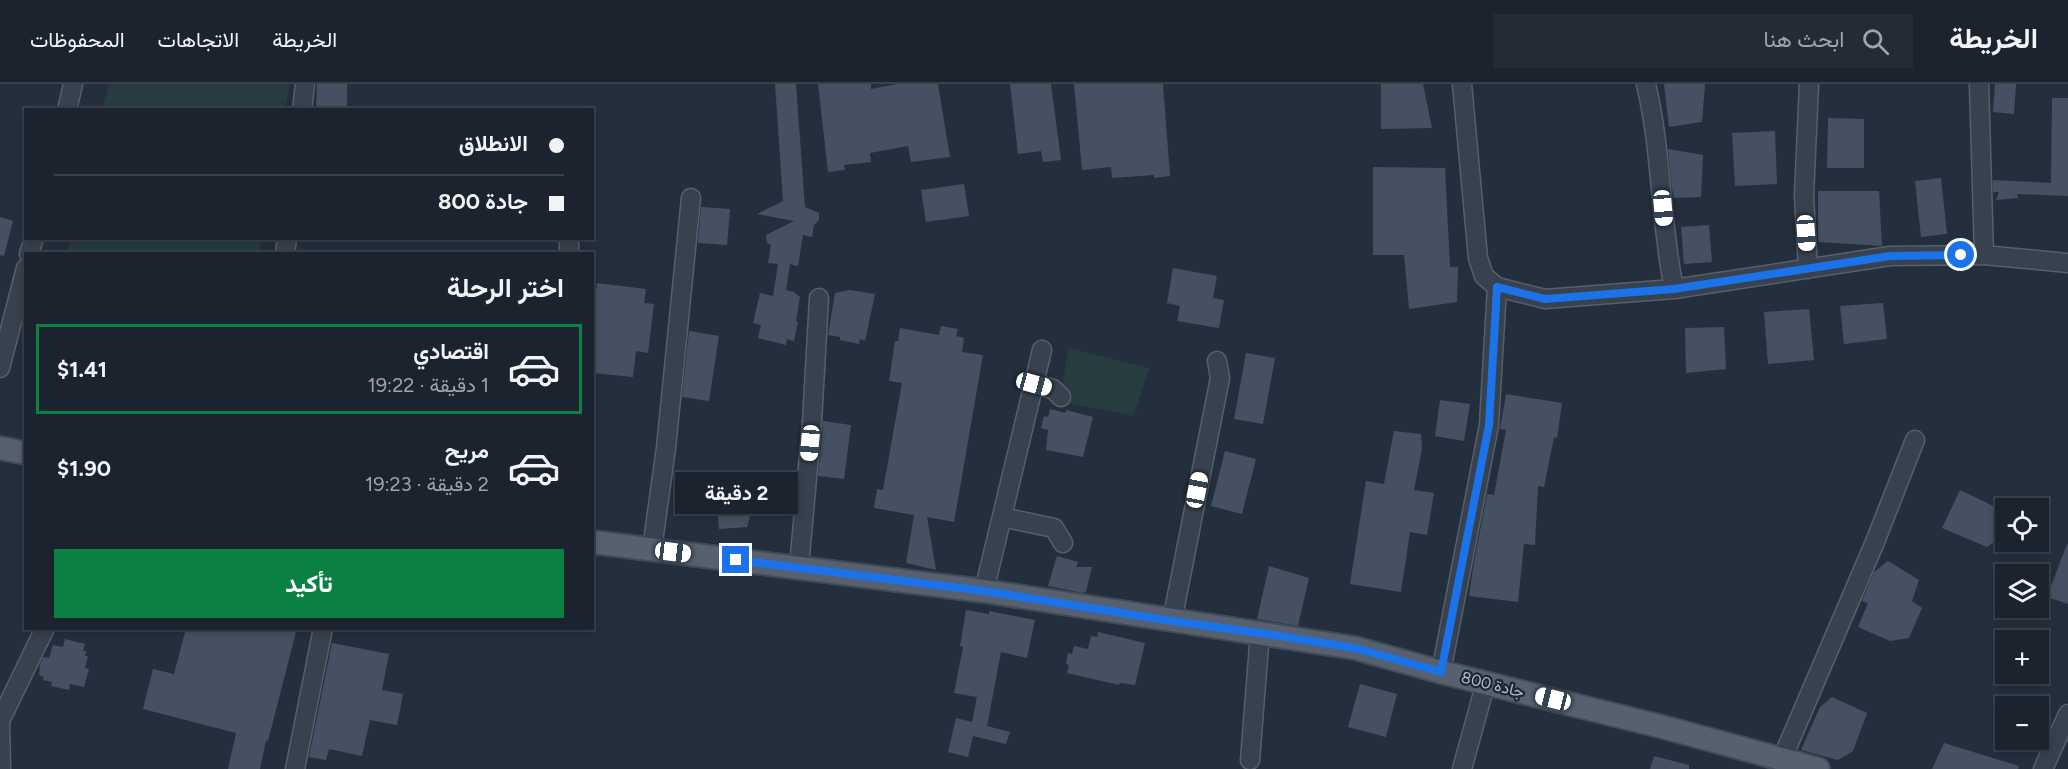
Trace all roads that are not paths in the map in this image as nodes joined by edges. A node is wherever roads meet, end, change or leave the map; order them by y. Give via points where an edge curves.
1 (74, 84) edge
2 (305, 84) edge
3 (1462, 84) edge
4 (1646, 84) edge
5 (1809, 84) edge
6 (1978, 84) edge
7 (68, 108) edge
8 (302, 108) edge
9 (691, 198) dead end
10 (1984, 255) junction
11 (2068, 263) edge
12 (1808, 269) junction
13 (24, 276) edge
14 (1497, 287) junction
15 (1674, 289) junction
16 (819, 298) dead end
17 (1042, 350) dead end
18 (1217, 361) dead end
19 (0, 368) edge
20 (1034, 384) junction
21 (1061, 397) dead end
22 (1915, 440) dead end
23 (0, 448) edge
24 (24, 453) edge
25 (1002, 517) junction
26 (594, 542) edge
27 (1063, 543) dead end
28 (651, 549) junction
29 (799, 567) junction
30 (984, 591) junction
31 (1172, 621) junction
32 (44, 630) edge
33 (323, 630) edge
34 (1260, 633) junction
35 (1441, 672) junction
36 (1486, 682) junction
37 (2068, 714) edge
38 (1782, 759) junction
39 (1250, 760) dead end
40 (1, 769) edge
41 (295, 769) edge
42 (1461, 769) edge
43 (1818, 769) edge
44 (2043, 769) edge

1 - 7 street
2 - 8 street
3 - 14 street via 1478,258 1484,276
4 - 15 street via 1655,119
5 - 12 street via 1804,196
6 - 10 street
9 - 28 street via 666,448
10 - 11 street
10 - 12 street via 1890,256
12 - 15 street
13 - 19 street
14 - 15 street via 1545,299
14 - 35 street via 1489,425
16 - 29 street
17 - 20 street
18 - 31 street via 1220,378
20 - 21 street via 1053,389
20 - 25 street
22 - 38 street
23 - 24 main road
25 - 27 street via 1054,528
25 - 30 street
26 - 28 main road, جادة 800
28 - 29 main road, جادة 800
29 - 30 main road, جادة 800
30 - 31 main road, جادة 800
31 - 34 main road, جادة 800
32 - 40 street via 0,721
33 - 41 street
34 - 35 main road, جادة 800 via 1355,648
34 - 39 street
35 - 36 main road, جادة 800
36 - 38 main road, جادة 800
36 - 42 street
37 - 44 street
38 - 43 main road, جادة 800

